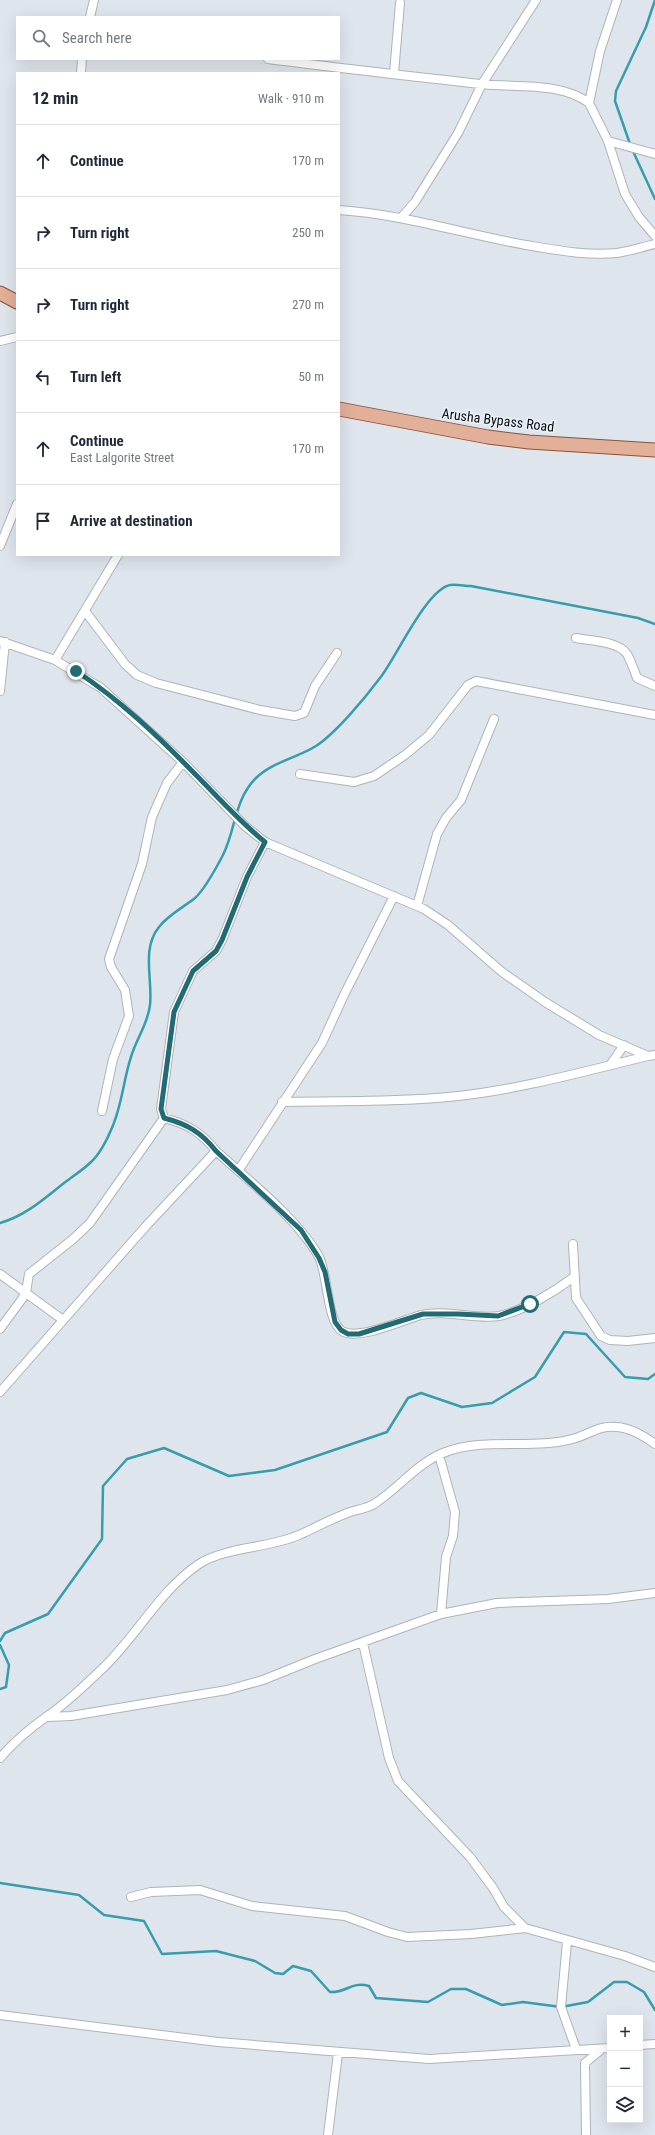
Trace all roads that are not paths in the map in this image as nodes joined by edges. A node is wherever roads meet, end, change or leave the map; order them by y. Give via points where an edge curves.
1 (94, 0) edge
2 (536, 0) edge
3 (617, 0) edge
4 (400, 3) dead end
5 (90, 16) edge
6 (82, 60) edge
7 (277, 60) edge
8 (81, 72) edge
9 (394, 73) junction
10 (482, 84) junction
11 (589, 103) junction
12 (608, 141) junction
13 (655, 154) edge
14 (340, 210) edge
15 (401, 218) junction
16 (655, 236) edge
17 (655, 244) edge
18 (0, 293) edge
19 (16, 301) edge
20 (16, 337) edge
21 (0, 341) edge
22 (340, 409) edge
23 (655, 450) edge
24 (16, 506) edge
25 (0, 546) edge
26 (117, 556) edge
27 (85, 611) junction
28 (576, 638) dead end
29 (3, 642) edge
30 (337, 653) dead end
31 (56, 660) junction
32 (1, 675) edge
33 (655, 686) edge
34 (0, 691) edge
35 (655, 715) edge
36 (494, 719) dead end
37 (183, 762) junction
38 (300, 774) dead end
39 (265, 842) junction
40 (394, 896) junction
41 (417, 906) junction
42 (624, 1045) junction
43 (651, 1056) edge
44 (611, 1064) junction
45 (282, 1102) junction
46 (102, 1111) dead end
47 (164, 1118) junction
48 (216, 1151) junction
49 (238, 1171) junction
50 (573, 1244) dead end
51 (0, 1274) edge
52 (574, 1277) junction
53 (26, 1292) junction
54 (63, 1320) junction
55 (0, 1329) edge
56 (655, 1338) edge
57 (0, 1392) edge
58 (655, 1444) edge
59 (439, 1455) junction
60 (655, 1593) edge
61 (441, 1614) junction
62 (363, 1643) junction
63 (47, 1717) junction
64 (0, 1758) edge
65 (131, 1897) dead end
66 (525, 1928) junction
67 (568, 1942) junction
68 (655, 1967) edge
69 (0, 2015) edge
70 (655, 2044) edge
71 (643, 2045) edge
72 (606, 2048) edge
73 (576, 2049) junction
74 (338, 2053) junction
75 (328, 2135) edge
76 (586, 2135) edge

1 - 5 street
2 - 10 street
3 - 11 street via 600,52
4 - 9 street
6 - 8 street
7 - 9 street
9 - 10 street
10 - 11 street via 519,85 568,92
10 - 15 street via 458,133 415,202
11 - 12 street
12 - 13 street
12 - 16 street via 624,194
14 - 15 street via 374,212
15 - 17 street via 486,238 594,254 617,253
18 - 19 main road
20 - 21 street
22 - 23 main road, Arusha Bypass Road via 488,437
24 - 25 street
26 - 27 street
27 - 30 street via 124,664 137,675 156,683 260,710 295,716 304,713 315,686
27 - 31 street
28 - 33 street via 622,649 627,654 637,678
29 - 31 street
29 - 32 street
31 - 37 street via 101,688
32 - 34 street
35 - 38 street via 476,681 468,685 429,735 374,776 354,782
36 - 41 street via 461,800 437,834
37 - 39 street via 245,826
37 - 46 street via 167,783 152,817 142,864 109,959 125,990 129,1016 113,1059
39 - 40 street
39 - 47 street via 247,877 222,940 216,951 193,971 174,1012 161,1109
40 - 41 street
40 - 45 street via 322,1043
41 - 42 street via 448,925 502,972 545,1002 599,1035
42 - 43 street
42 - 44 street
43 - 44 street
44 - 45 street via 546,1080 460,1096
45 - 49 street
47 - 48 street via 182,1122 207,1139
47 - 53 street via 90,1222 72,1240 29,1274
48 - 49 street
48 - 54 street
49 - 52 street via 301,1230 325,1272 335,1322 348,1334 359,1334 423,1314 498,1316 530,1304
50 - 52 street
51 - 53 street
52 - 56 street via 576,1298 601,1336 610,1340 628,1341
53 - 54 street
53 - 55 street
54 - 57 street
58 - 59 street via 629,1429 611,1427 594,1429 578,1437 560,1441 455,1448
59 - 61 street via 455,1512 454,1531 446,1557
59 - 63 street via 372,1505 342,1515 289,1539 202,1562 167,1593 103,1668
60 - 61 street via 608,1598 497,1603
61 - 62 street
62 - 63 street via 315,1658 263,1680 227,1690 71,1716
62 - 66 street via 389,1758 398,1781 470,1857 504,1907
63 - 64 street via 29,1728
65 - 66 street via 167,1891 200,1890 252,1906 346,1916 406,1937
66 - 67 street
67 - 68 street via 625,1956
67 - 73 street via 561,2007
69 - 74 street via 218,2042
70 - 71 street
72 - 73 street
72 - 76 street via 585,2063
73 - 74 street via 442,2059
74 - 75 street

